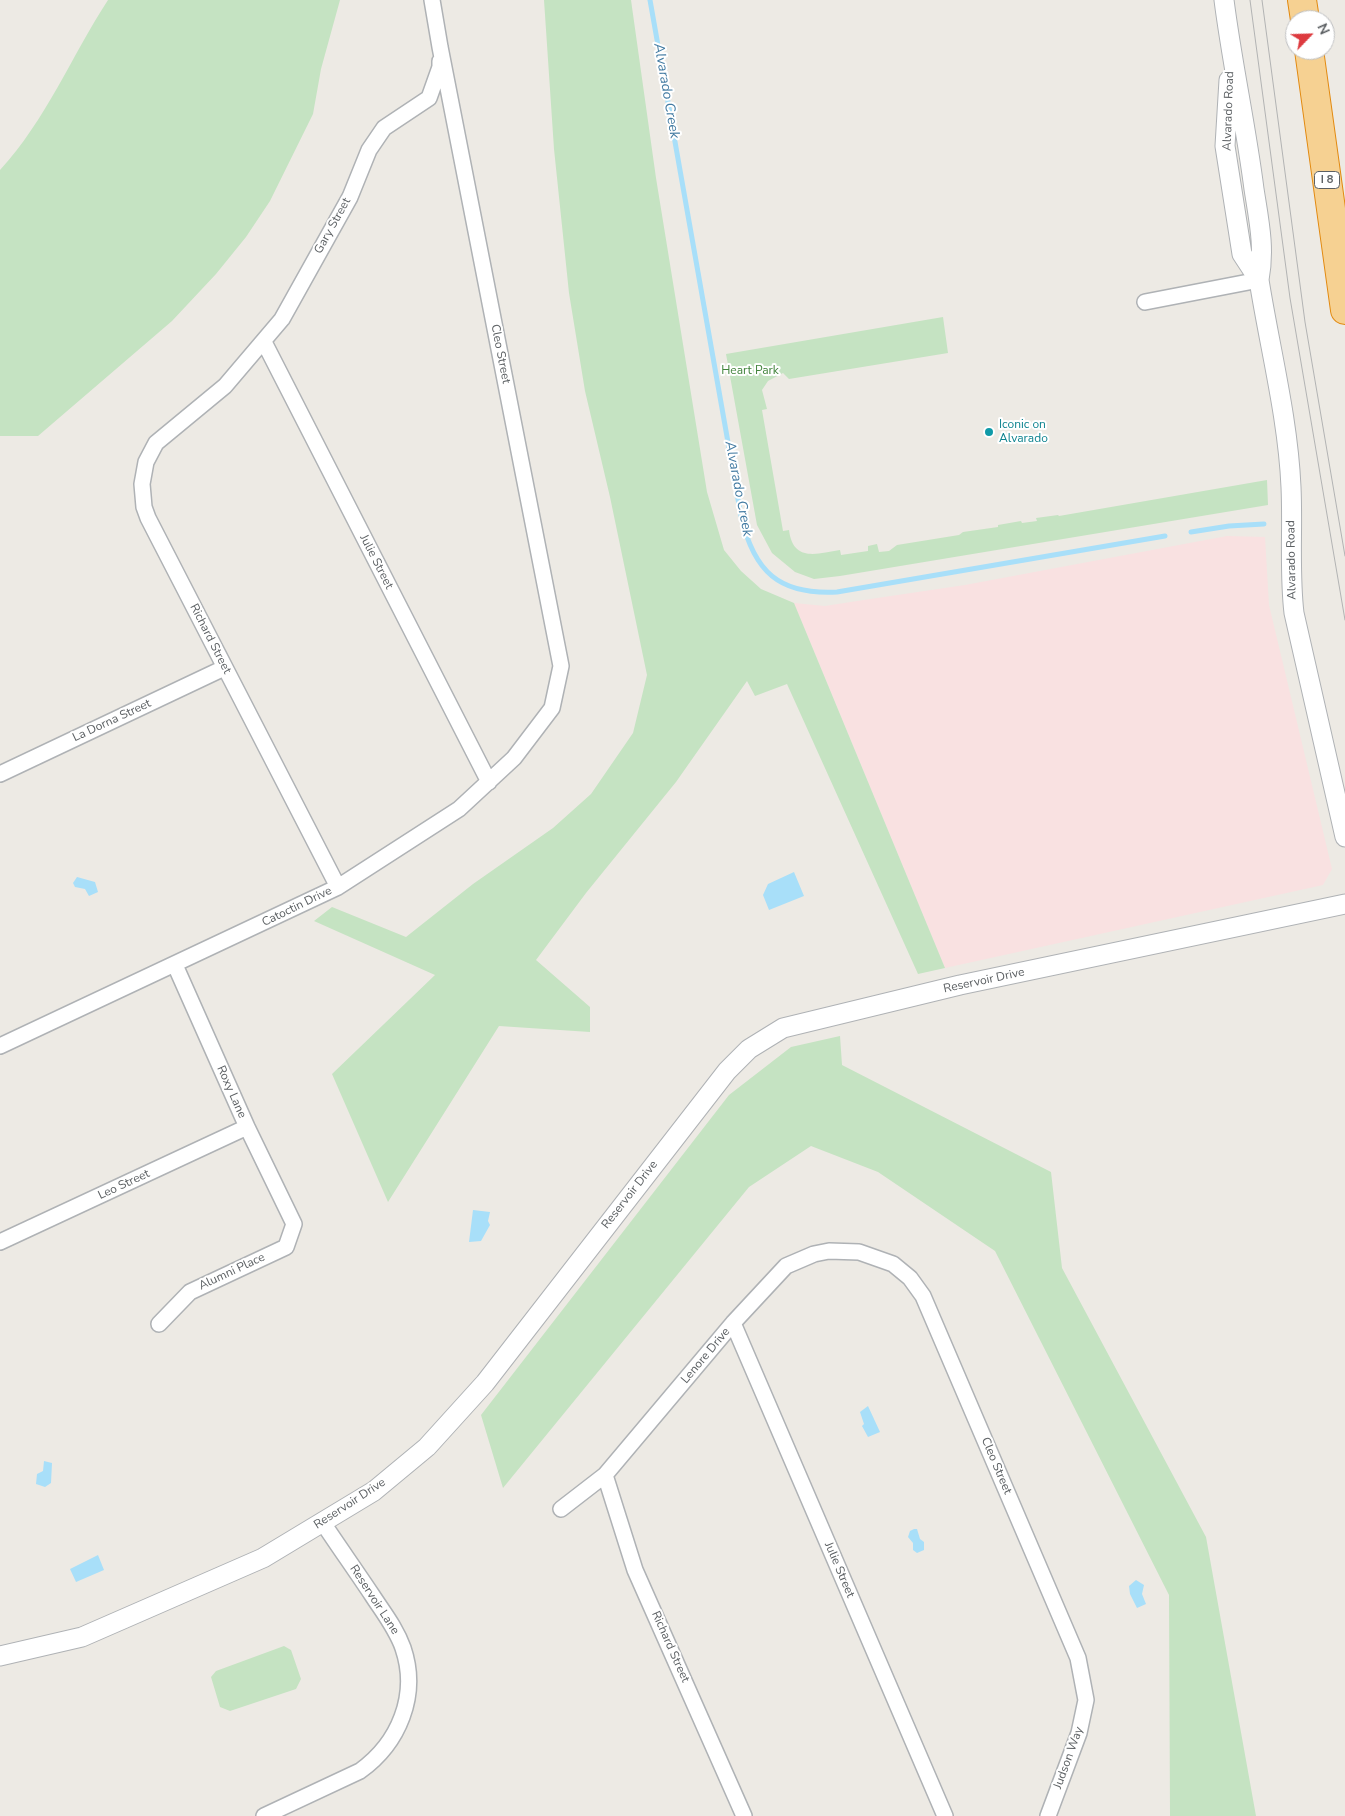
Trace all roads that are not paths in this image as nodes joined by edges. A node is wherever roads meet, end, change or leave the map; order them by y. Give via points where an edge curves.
1 (432, 0) edge
2 (1224, 0) edge
3 (440, 47) junction
4 (1310, 60) edge
5 (1259, 280) junction
6 (1145, 302) dead end
7 (1345, 310) edge
8 (264, 342) junction
9 (206, 402) joint
10 (224, 668) junction
11 (552, 708) joint
12 (0, 774) edge
13 (489, 782) junction
14 (1345, 837) edge
15 (338, 887) junction
16 (1345, 904) edge
17 (175, 966) junction
18 (0, 1046) edge
19 (247, 1127) junction
20 (291, 1217) joint
21 (0, 1242) edge
22 (873, 1255) joint
23 (733, 1323) junction
24 (158, 1324) dead end
25 (606, 1475) junction
26 (561, 1509) dead end
27 (323, 1522) junction
28 (0, 1656) edge
29 (1086, 1700) joint
30 (264, 1816) edge
31 (744, 1816) edge
32 (945, 1816) edge
33 (1048, 1816) edge

1 - 3 street, Cleo Street
2 - 5 street, Alvarado Road via 1231,56 1246,125 1263,256
3 - 8 street, Gary Street via 440,67 429,98 384,128 369,150 350,196 282,319
3 - 11 street, Cleo Street via 561,666
4 - 7 highway, I 8
5 - 6 street
5 - 14 street, Alvarado Road via 1287,441 1291,488 1290,579 1294,613
8 - 9 street, Gary Street
8 - 13 street, Julie Street
9 - 10 street, Richard Street via 156,443 143,472 142,496 148,518
10 - 12 street, La Dorna Street
10 - 15 street, Richard Street
11 - 13 street, Catoctin Drive via 514,758
13 - 15 street, Catoctin Drive via 459,809
15 - 17 street, Catoctin Drive
16 - 27 street, Reservoir Drive via 960,985 783,1028 749,1049 727,1071 485,1383 428,1447 374,1491
17 - 18 street, Catoctin Drive
17 - 19 street, Roxy Lane
19 - 20 street, Roxy Lane
19 - 21 street, Leo Street
20 - 24 street, Alumni Place via 294,1224 286,1247 190,1292
22 - 23 street, Lenore Drive via 829,1251 800,1259 786,1266
22 - 29 street, Cleo Street via 902,1270 923,1296 1078,1658
23 - 25 street, Lenore Drive
23 - 32 street, Julie Street
25 - 26 street, Lenore Drive
25 - 31 street, Richard Street via 635,1570
27 - 28 street, Reservoir Drive via 263,1558 82,1637
27 - 30 street, Reservoir Lane via 397,1635 407,1668 406,1703 390,1742 372,1763 360,1772
29 - 33 street, Judson Way via 1079,1733

